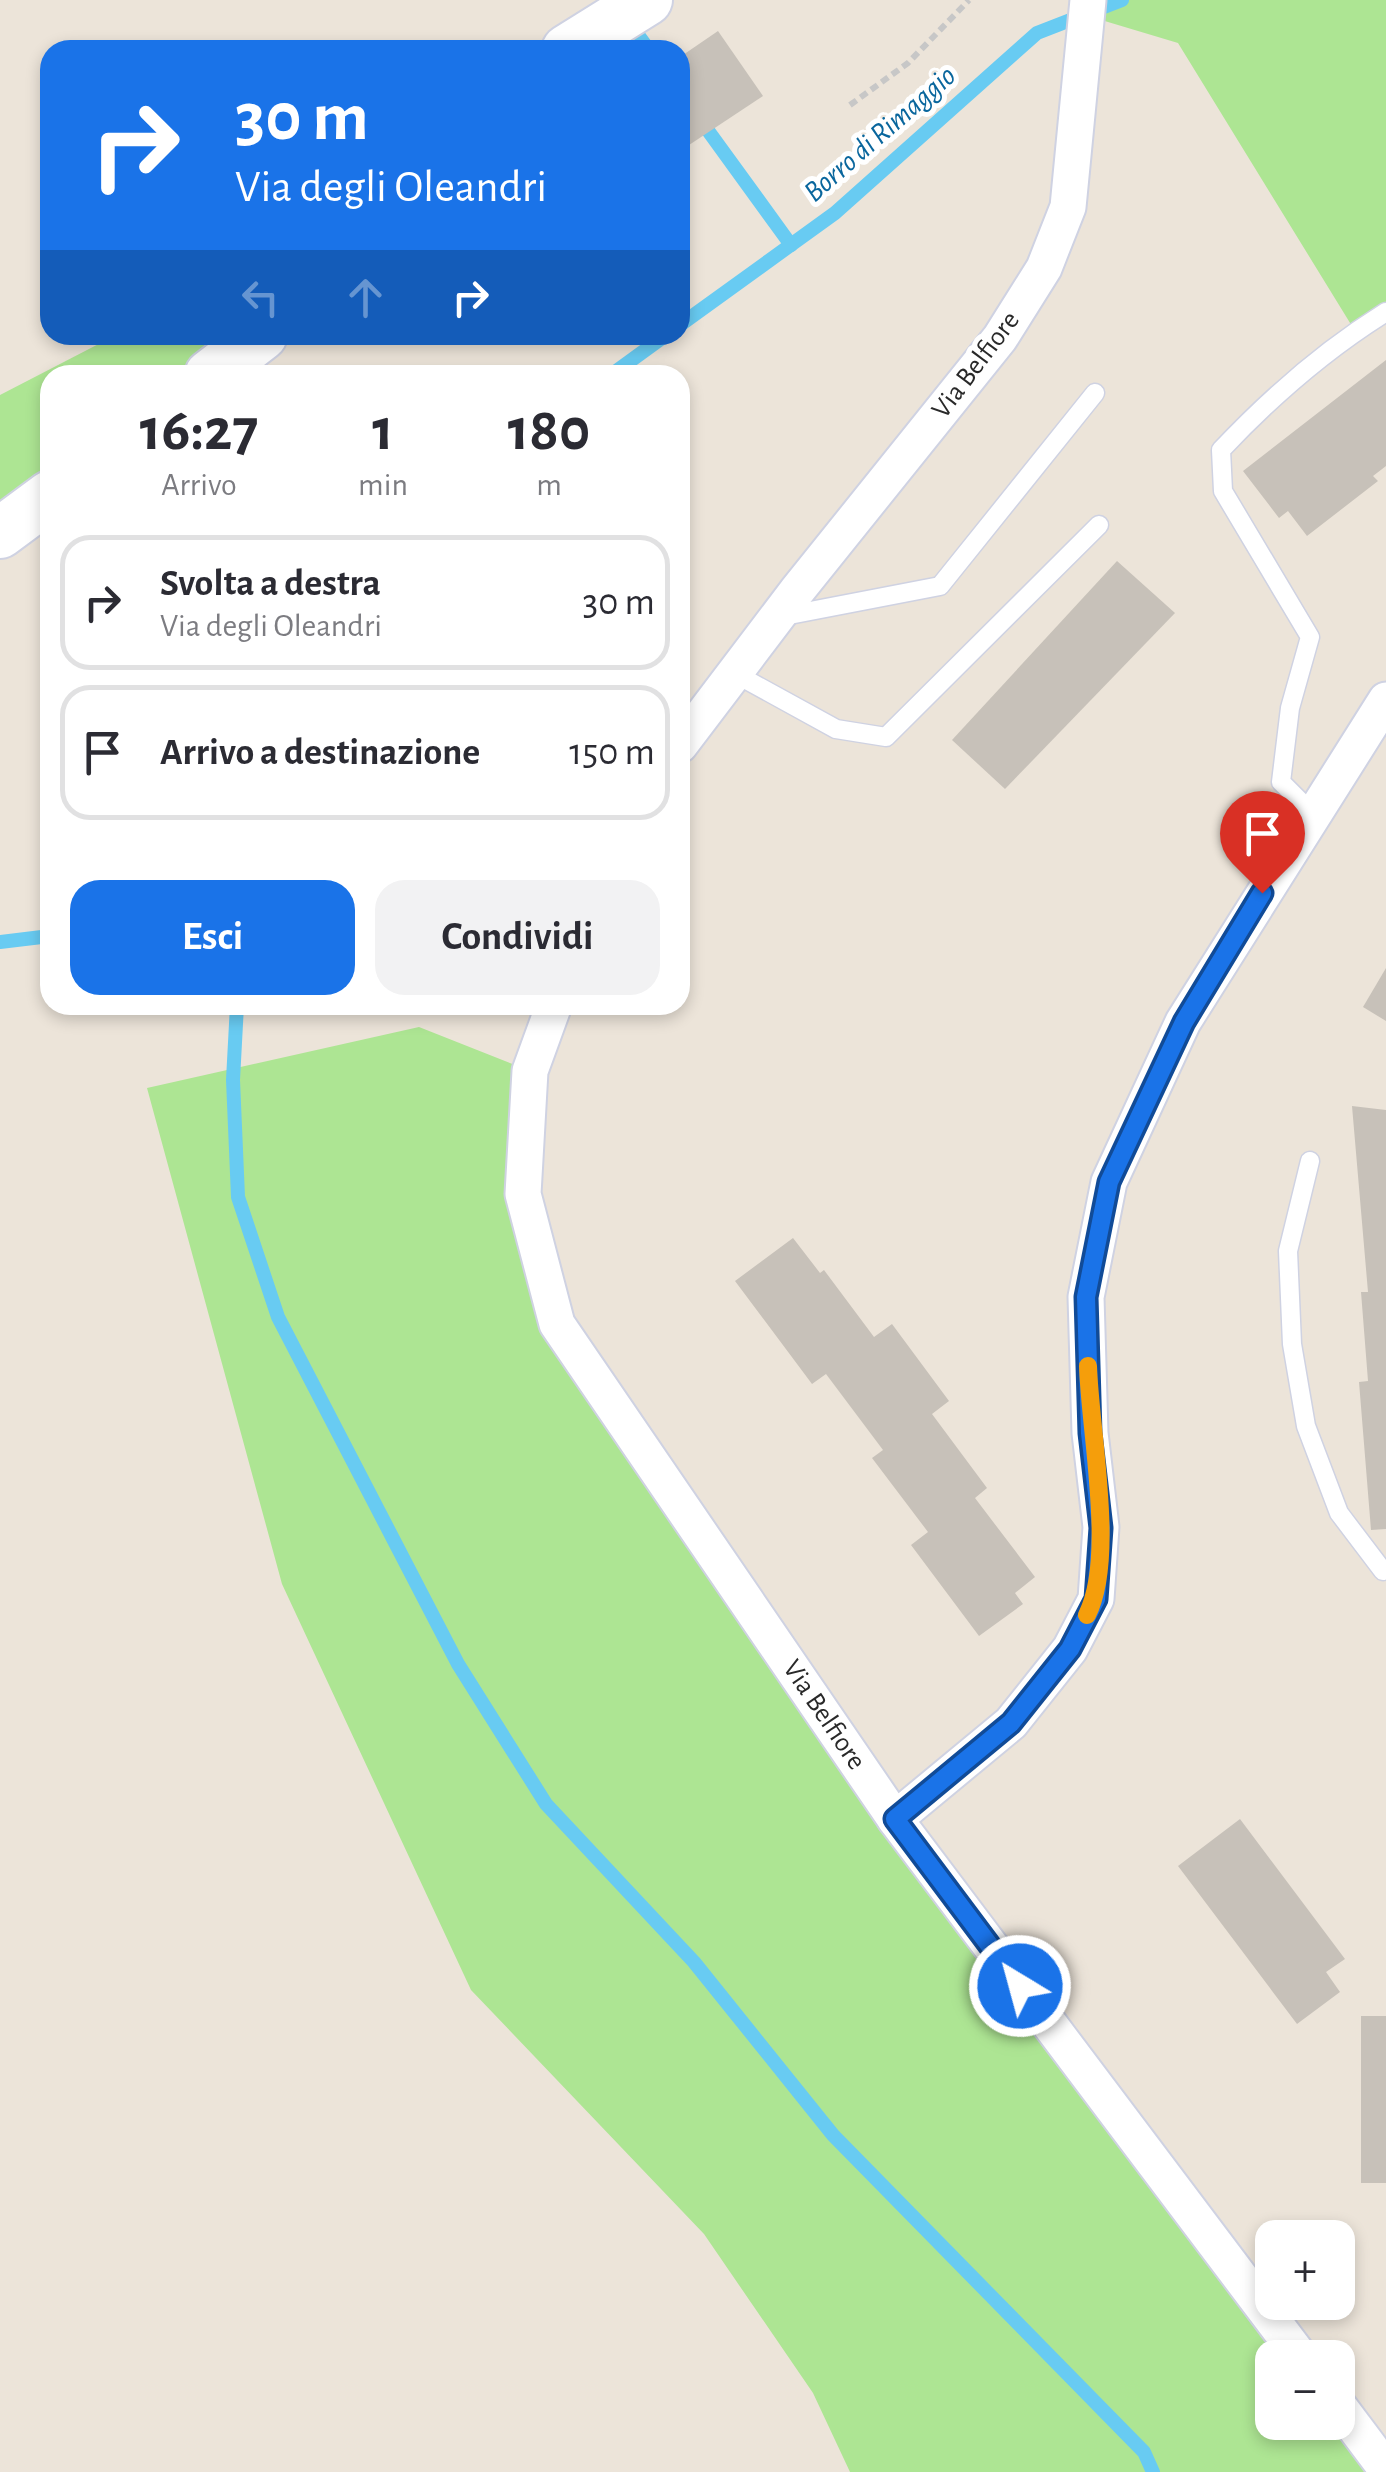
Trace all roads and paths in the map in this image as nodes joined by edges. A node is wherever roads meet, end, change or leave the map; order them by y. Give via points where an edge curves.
1 (646, 0) edge
2 (969, 0) edge
3 (1088, 0) edge
4 (583, 40) edge
5 (850, 106) dead end
6 (1386, 312) edge
7 (249, 345) edge
8 (223, 365) edge
9 (1095, 393) dead end
10 (40, 503) edge
11 (1099, 525) dead end
12 (0, 533) edge
13 (778, 618) junction
14 (734, 673) junction
15 (1386, 700) edge
16 (690, 732) edge
17 (1313, 814) junction
18 (550, 1015) edge
19 (1310, 1161) dead end
20 (1385, 1572) edge
21 (895, 1819) junction
22 (1287, 2340) edge
23 (1355, 2429) edge
24 (1386, 2470) edge

1 - 4 main road
2 - 5 path via 908,63
3 - 13 street, Via Belfiore via 1068,207 1044,268 1000,338
6 - 17 lane via 1264,404 1221,450 1224,491 1310,636 1290,708 1282,782
7 - 8 main road
9 - 13 lane via 940,586
10 - 12 main road
11 - 14 lane via 886,737 836,729
13 - 14 street, Via Belfiore
14 - 16 street, Via Belfiore
15 - 17 street
17 - 21 street via 1184,1022 1109,1182 1086,1297 1101,1528 1096,1599 1070,1649 1011,1723
18 - 21 street, Via Belfiore via 530,1071 523,1194 557,1324
19 - 20 lane via 1288,1251 1292,1344 1306,1426 1339,1514
21 - 22 street, Via Belfiore
23 - 24 street

